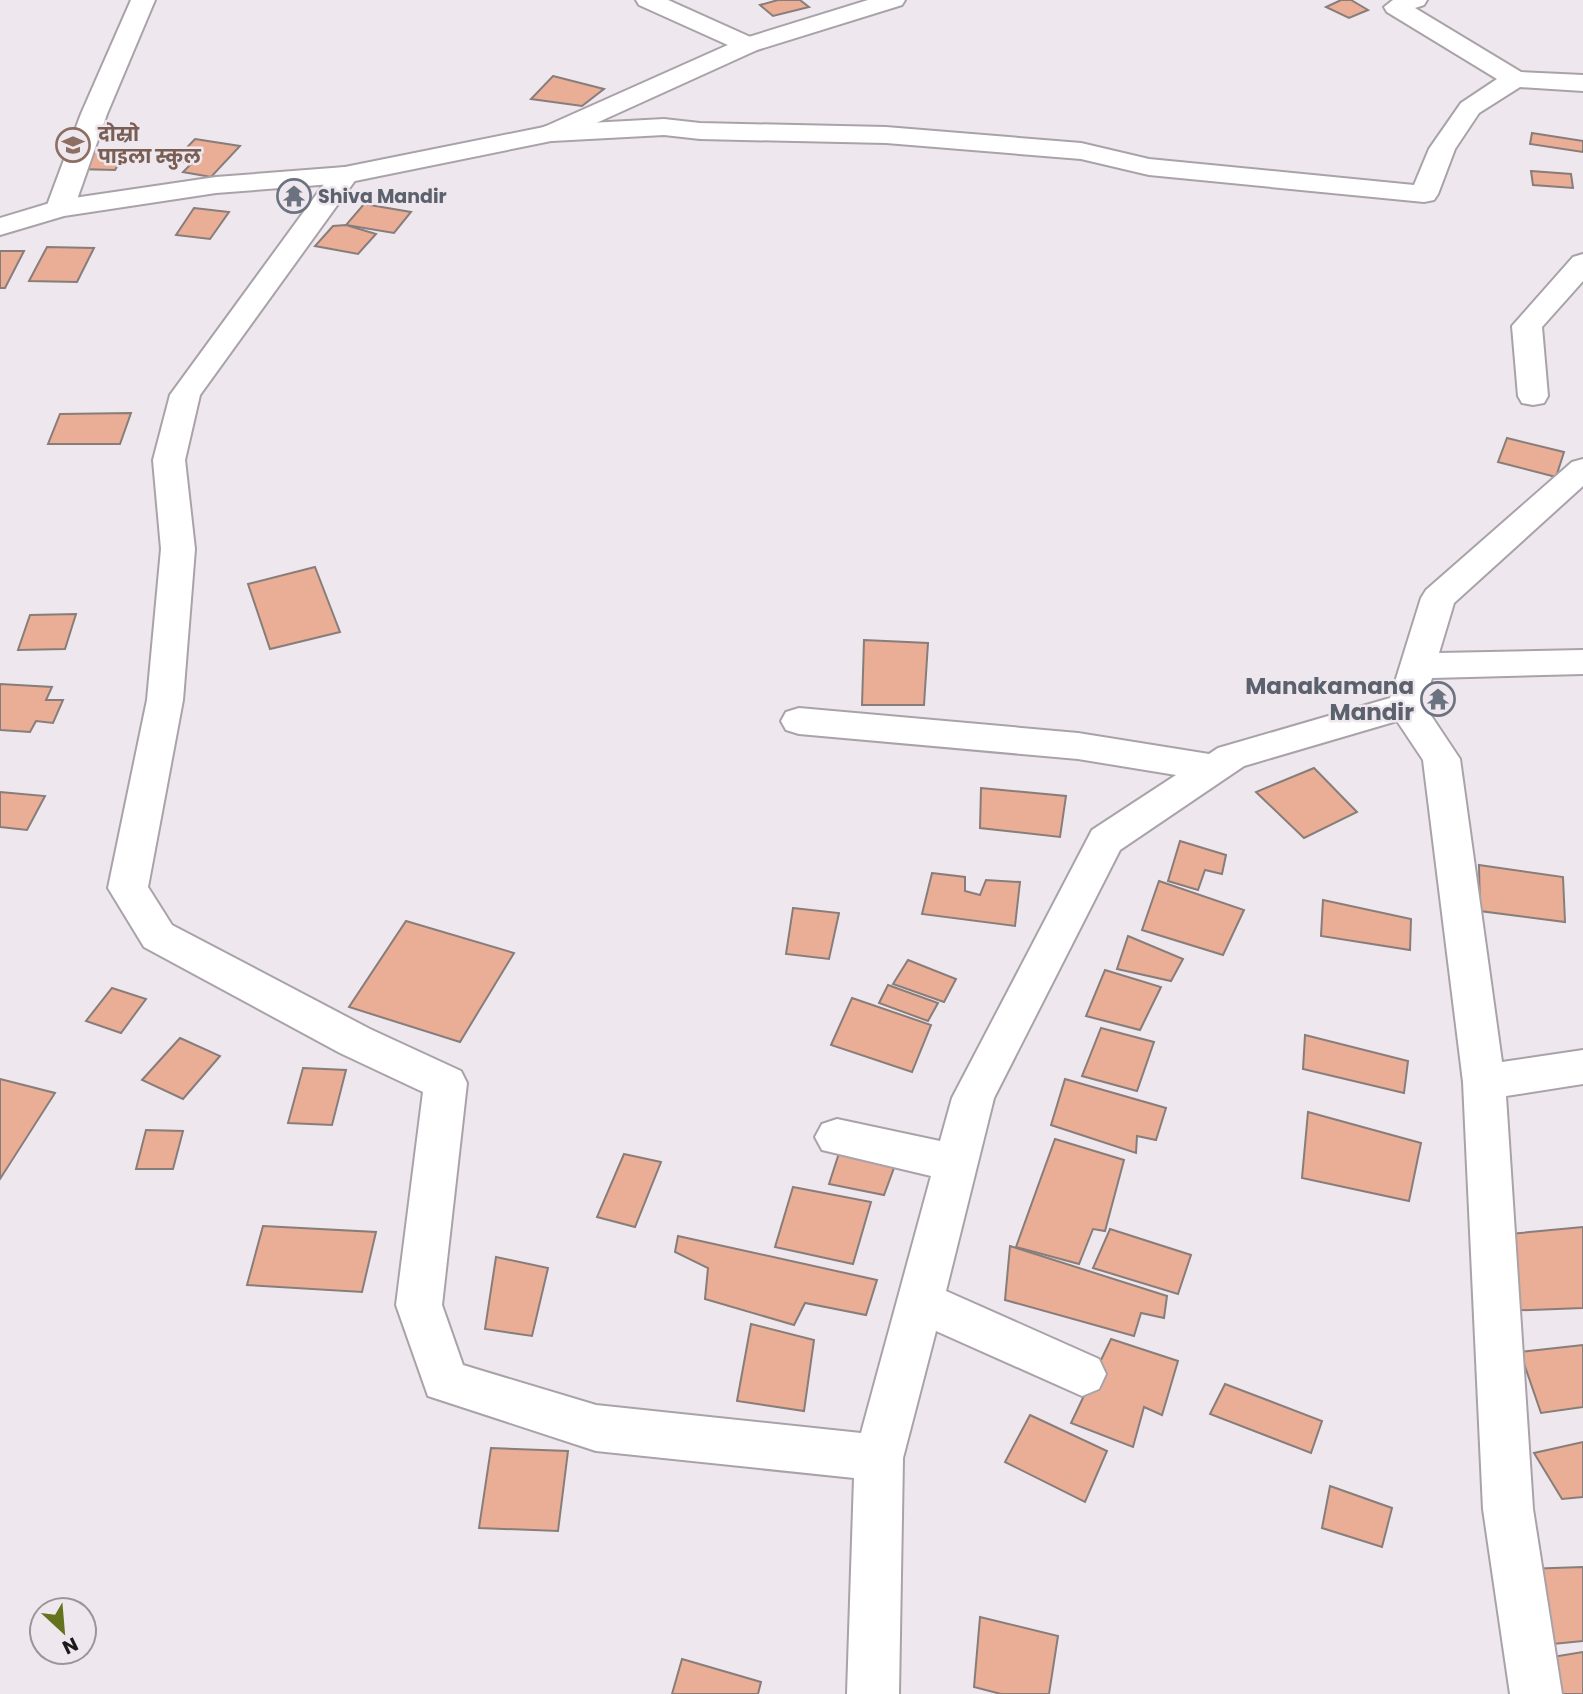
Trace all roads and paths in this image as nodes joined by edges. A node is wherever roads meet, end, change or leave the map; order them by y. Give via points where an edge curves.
1 (143, 0) edge
2 (648, 0) edge
3 (893, 0) edge
4 (1415, 0) edge
5 (748, 45) junction
6 (1515, 79) junction
7 (1583, 83) edge
8 (552, 133) junction
9 (345, 175) junction
10 (60, 208) junction
11 (0, 227) edge
12 (1583, 263) edge
13 (1533, 396) dead end
14 (1583, 469) edge
15 (1583, 662) edge
16 (1412, 686) junction
17 (799, 721) dead end
18 (1214, 768) junction
19 (1583, 1067) edge
20 (1484, 1082) junction
21 (837, 1137) dead end
22 (956, 1163) junction
23 (920, 1302) junction
24 (1082, 1374) dead end
25 (879, 1458) junction
26 (873, 1694) edge
27 (1536, 1694) edge

1 - 10 street
2 - 5 street
3 - 5 street
4 - 6 street via 1396,8
5 - 8 street
6 - 7 street
6 - 8 street via 1470,108 1442,149 1424,194 1149,167 1081,151 927,138 664,127
8 - 9 street
9 - 10 street via 216,185
9 - 25 street via 185,395 169,460 178,549 165,700 128,887 158,936 355,1041 446,1083 419,1306 445,1381 596,1428
10 - 11 street
12 - 13 street via 1527,326
14 - 16 street via 1438,598
15 - 16 street
16 - 18 street via 1231,757
16 - 20 street via 1441,759
17 - 18 street via 1078,746
18 - 22 street via 1106,840 973,1098
19 - 20 street
20 - 27 street via 1508,1509
21 - 22 street
22 - 23 street
23 - 24 street
23 - 25 street
25 - 26 street

